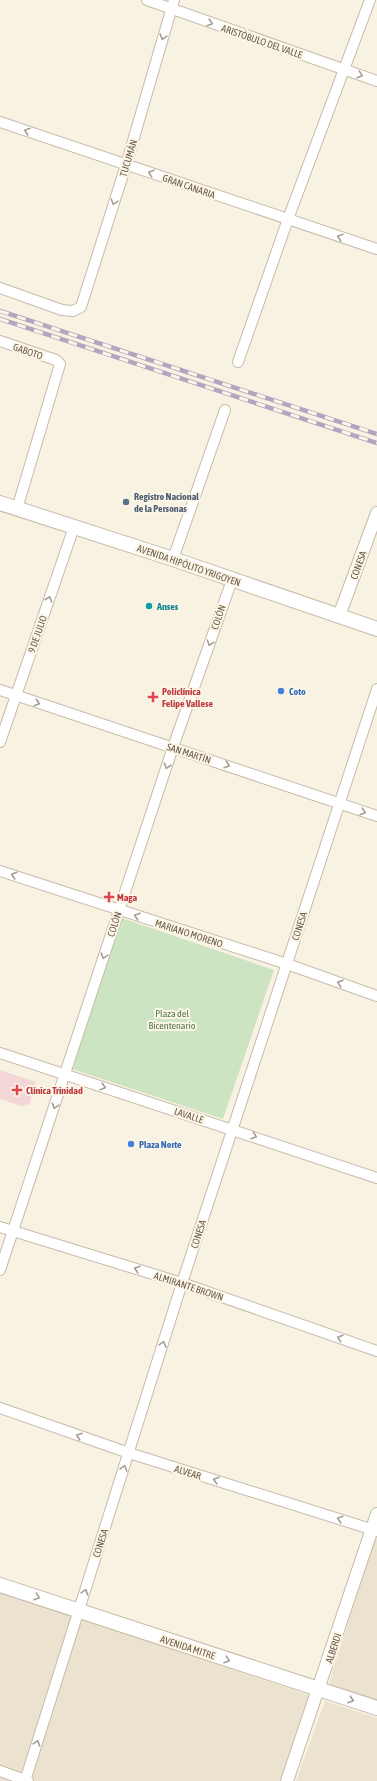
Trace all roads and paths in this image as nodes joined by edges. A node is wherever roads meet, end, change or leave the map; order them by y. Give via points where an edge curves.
1 (148, 0) edge
2 (370, 0) edge
3 (173, 5) edge
4 (344, 70) junction
5 (377, 81) edge
6 (0, 122) edge
7 (126, 165) junction
8 (288, 219) junction
9 (377, 249) edge
10 (0, 288) edge
11 (0, 341) edge
12 (238, 362) dead end
13 (225, 410) dead end
14 (0, 503) edge
15 (17, 508) junction
16 (377, 513) edge
17 (74, 527) junction
18 (173, 559) junction
19 (232, 580) junction
20 (339, 616) junction
21 (377, 629) edge
22 (377, 689) edge
23 (0, 690) edge
24 (16, 696) junction
25 (0, 742) edge
26 (173, 747) junction
27 (340, 803) junction
28 (377, 816) edge
29 (0, 871) edge
30 (118, 910) junction
31 (287, 964) junction
32 (377, 996) edge
33 (0, 1053) edge
34 (65, 1074) junction
35 (232, 1129) junction
36 (377, 1178) edge
37 (0, 1227) edge
38 (13, 1231) junction
39 (0, 1270) edge
40 (182, 1283) junction
41 (377, 1350) edge
42 (0, 1408) edge
43 (129, 1453) junction
44 (377, 1514) edge
45 (375, 1530) edge
46 (0, 1585) edge
47 (78, 1611) junction
48 (319, 1690) junction
49 (377, 1708) edge
50 (0, 1771) edge
51 (26, 1781) edge
52 (287, 1781) edge

1 - 3 street, ARISTÓBULO DEL VALLE
2 - 4 street
3 -> 4 street, ARISTÓBULO DEL VALLE
3 -> 7 street, TUCUMÁN
4 -> 5 street, ARISTÓBULO DEL VALLE
4 - 8 street
7 -> 6 street, GRAN CANARIA
8 -> 7 street, GRAN CANARIA
7 -> 10 street, TUCUMÁN via 81,307 73,311 62,310
9 -> 8 street, GRAN CANARIA
8 - 12 street
11 - 15 street, GABOTO via 56,360 60,364
13 - 18 street
14 - 15 main road, AVENIDA HIPÓLITO YRIGOYEN
15 - 17 main road, AVENIDA HIPÓLITO YRIGOYEN
16 - 20 street, CONESA
17 - 18 main road, AVENIDA HIPÓLITO YRIGOYEN
24 -> 17 street, 9 DE JULIO
18 - 19 main road, AVENIDA HIPÓLITO YRIGOYEN
19 - 20 main road, AVENIDA HIPÓLITO YRIGOYEN
19 -> 26 street, COLÓN
20 - 21 main road, AVENIDA HIPÓLITO YRIGOYEN
22 - 27 street, CONESA
23 - 24 street, SAN MARTÍN
24 - 25 street, 9 DE JULIO
24 -> 26 street, SAN MARTÍN
26 -> 27 street, SAN MARTÍN
26 -> 30 street, COLÓN
27 -> 28 street, SAN MARTÍN
27 - 31 street, CONESA
30 -> 29 street, MARIANO MORENO
31 -> 30 street, MARIANO MORENO
30 -> 34 street, COLÓN
32 -> 31 street, MARIANO MORENO
31 - 35 street, CONESA
33 - 34 street, LAVALLE
34 -> 35 street, LAVALLE
34 -> 38 street, COLÓN
35 -> 36 street, LAVALLE
35 - 40 street, CONESA
37 - 38 street, ALMIRANTE BROWN
38 - 39 street, COLÓN
40 -> 38 street, ALMIRANTE BROWN
41 -> 40 street, ALMIRANTE BROWN
43 -> 40 street, CONESA
43 -> 42 street, ALVEAR
45 -> 43 street, ALVEAR
47 -> 43 street, CONESA
44 - 45 street, ALBERDI
45 - 48 street, ALBERDI
46 -> 47 main road, AVENIDA MITRE
47 -> 48 main road, AVENIDA MITRE
51 -> 47 street, CONESA
48 -> 49 main road, AVENIDA MITRE
48 - 52 street, ALBERDI
50 - 51 street

